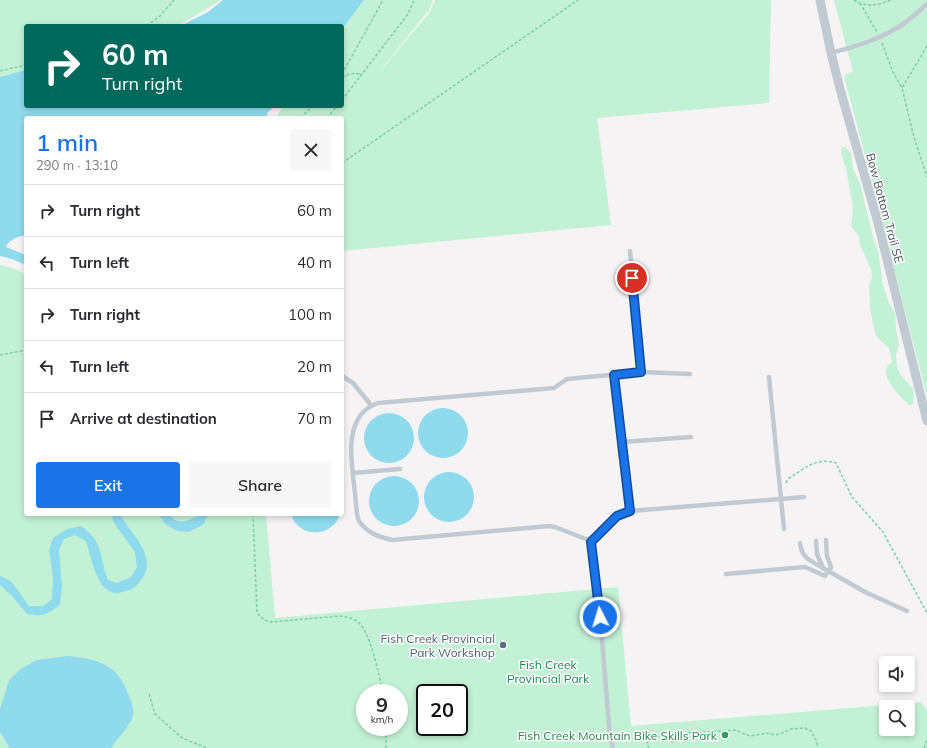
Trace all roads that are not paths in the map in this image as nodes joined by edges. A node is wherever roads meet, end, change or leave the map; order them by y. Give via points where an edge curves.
1 (820, 0) edge
2 (927, 4) edge
3 (831, 53) junction
4 (630, 251) dead end
5 (641, 372) junction
6 (690, 374) dead end
7 (614, 375) junction
8 (344, 377) edge
9 (769, 377) dead end
10 (371, 405) junction
11 (927, 421) edge
12 (691, 437) dead end
13 (622, 442) junction
14 (400, 469) dead end
15 (353, 473) junction
16 (804, 497) dead end
17 (781, 499) junction
18 (630, 511) junction
19 (784, 529) dead end
20 (826, 540) dead end
21 (816, 541) dead end
22 (591, 542) junction
23 (800, 543) dead end
24 (823, 568) junction
25 (828, 571) junction
26 (726, 574) dead end
27 (907, 611) dead end
28 (613, 748) edge

1 - 3 street, Bow Bottom Trail SE
2 - 3 lane via 895,29 858,46
3 - 11 street, Bow Bottom Trail SE via 878,223
4 - 5 lane
5 - 6 lane
5 - 7 lane
7 - 10 lane via 567,379 554,388
7 - 13 lane
8 - 10 lane via 353,383
9 - 17 lane
10 - 15 lane via 353,431
12 - 13 lane
13 - 18 lane
14 - 15 lane
15 - 22 lane via 358,520 377,536 392,540 549,526
16 - 17 lane
17 - 18 lane
17 - 19 lane
18 - 22 lane via 617,516
20 - 25 lane via 831,567
21 - 24 lane via 817,554
22 - 28 lane via 598,589 609,731
23 - 24 lane via 806,558
24 - 25 lane
25 - 26 lane via 825,576 805,567
25 - 27 lane via 865,592

